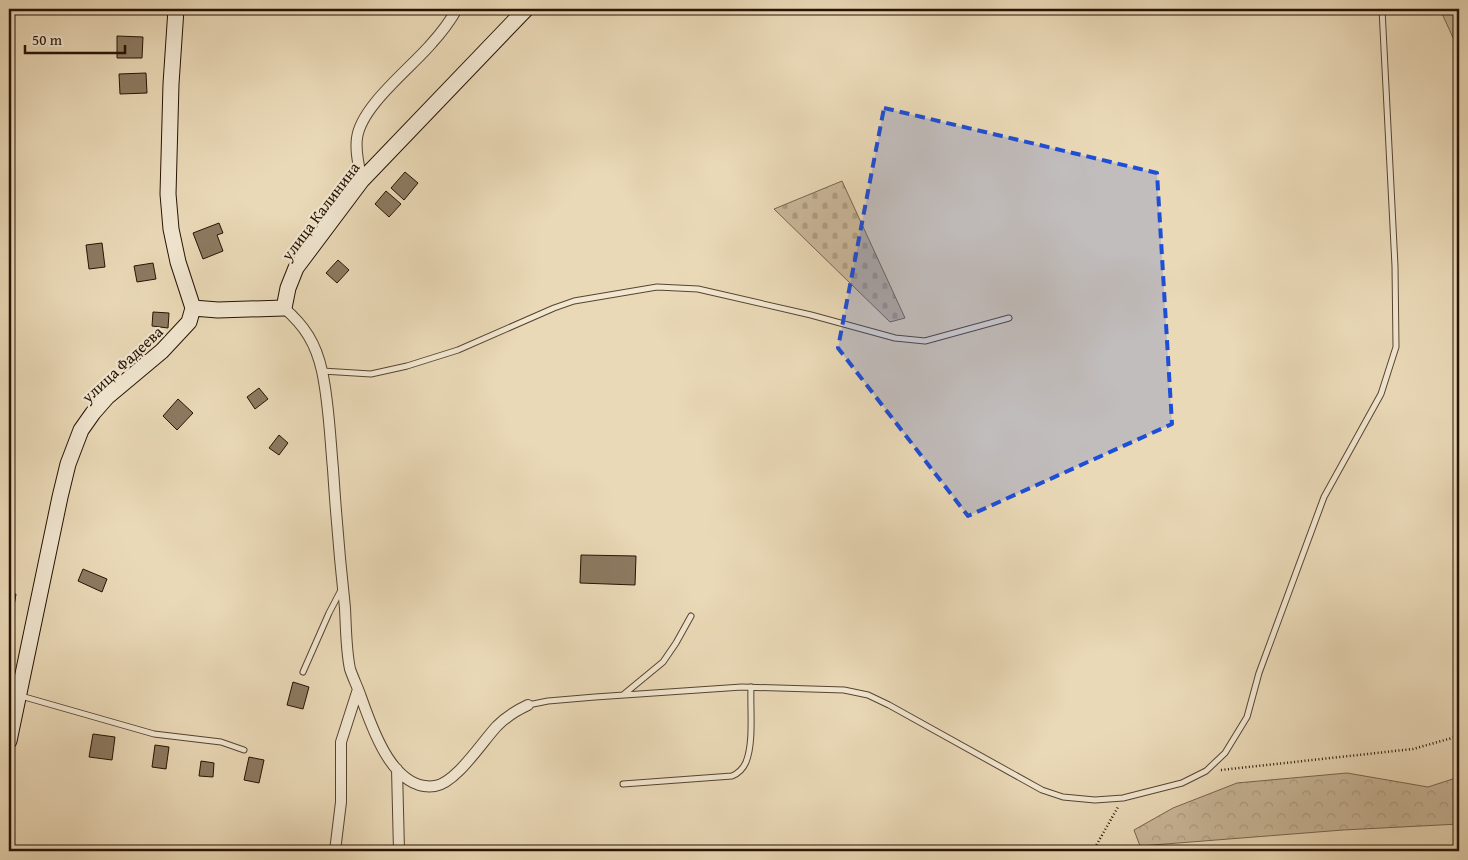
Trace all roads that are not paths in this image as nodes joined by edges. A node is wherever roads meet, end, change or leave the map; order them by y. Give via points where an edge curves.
1 (176, 9) edge
2 (457, 9) edge
3 (526, 9) edge
4 (1382, 9) edge
5 (362, 180) junction
6 (193, 308) junction
7 (284, 308) junction
8 (1009, 318) dead end
9 (322, 370) junction
10 (342, 588) junction
11 (691, 616) dead end
12 (303, 672) dead end
13 (751, 687) junction
14 (358, 688) junction
15 (18, 695) junction
16 (622, 695) junction
17 (528, 705) joint
18 (9, 741) edge
19 (244, 750) dead end
20 (397, 769) junction
21 (623, 784) dead end
22 (335, 851) edge
23 (399, 851) edge

1 - 6 street via 170,84 168,194 178,262
2 - 5 street via 432,43 369,111 361,125 357,139
3 - 5 street, улица Калинина
4 - 13 lane via 1396,347 1381,394 1324,497 1259,673 1247,717 1225,753 1206,771 1182,783 1123,798 1063,797 1042,790 868,695 844,690
5 - 7 street, улица Калинина via 296,268
6 - 7 street
6 - 15 street, улица Фадеева via 190,322 162,351 107,397 81,430 60,497
7 - 9 street via 309,335
8 - 9 lane via 925,341 895,338 698,289 657,287 574,301 458,350 406,366 371,374
9 - 10 street via 329,416
10 - 12 lane
10 - 14 street via 350,669
11 - 16 lane via 663,662
13 - 16 lane
13 - 21 lane via 749,746 740,772 732,776
14 - 20 street via 377,736
14 - 22 street via 342,742 341,802
15 - 18 street, улица Фадеева
15 - 19 lane via 154,734 221,742
16 - 17 lane
17 - 20 street via 498,725 445,783 435,786 416,784
20 - 23 street

